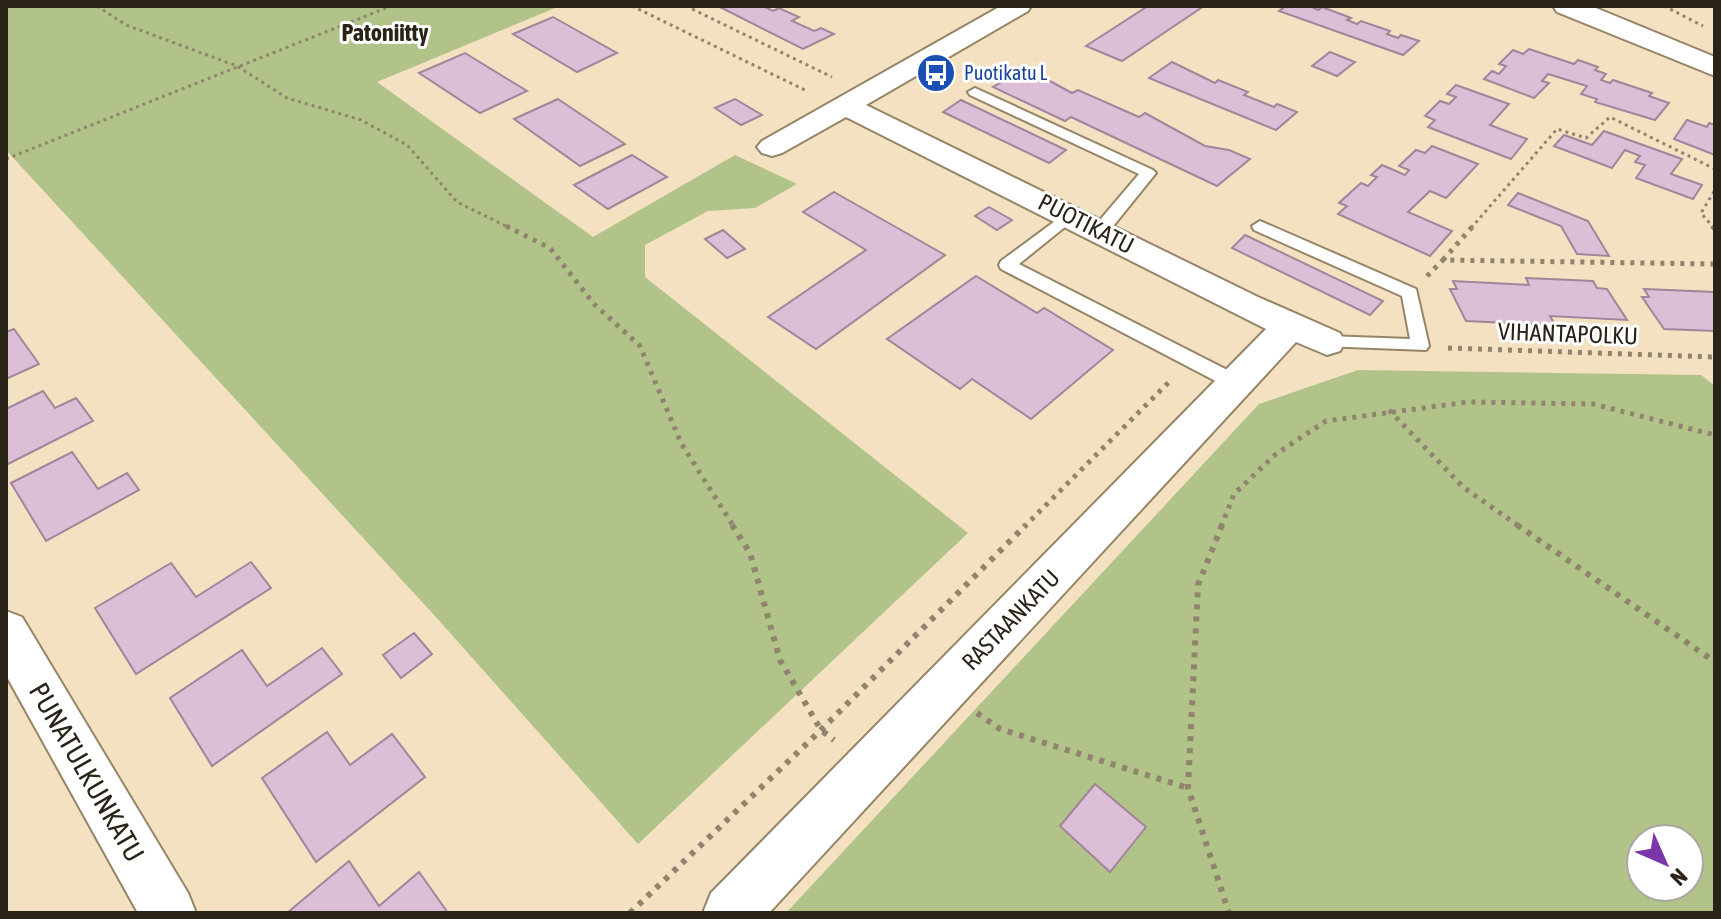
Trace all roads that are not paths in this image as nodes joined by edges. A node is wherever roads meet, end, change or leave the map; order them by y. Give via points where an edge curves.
1 (1019, 6) edge
2 (1567, 6) edge
3 (1715, 67) edge
4 (975, 92) dead end
5 (842, 93) junction
6 (772, 147) dead end
7 (1070, 215) junction
8 (1260, 226) dead end
9 (1100, 231) junction
10 (1308, 334) junction
11 (1236, 383) junction
12 (6, 631) edge
13 (168, 913) edge
14 (731, 913) edge

1 - 5 street
2 - 3 street
4 - 9 lane via 1148,173
5 - 6 street
5 - 7 street, PUOTIKATU
7 - 9 street, PUOTIKATU
7 - 11 lane via 1007,265
8 - 10 lane via 1410,293 1420,346
9 - 10 street, PUOTIKATU
10 - 11 street, RASTAANKATU
11 - 14 street, RASTAANKATU
12 - 13 street, PUNATULKUNKATU

